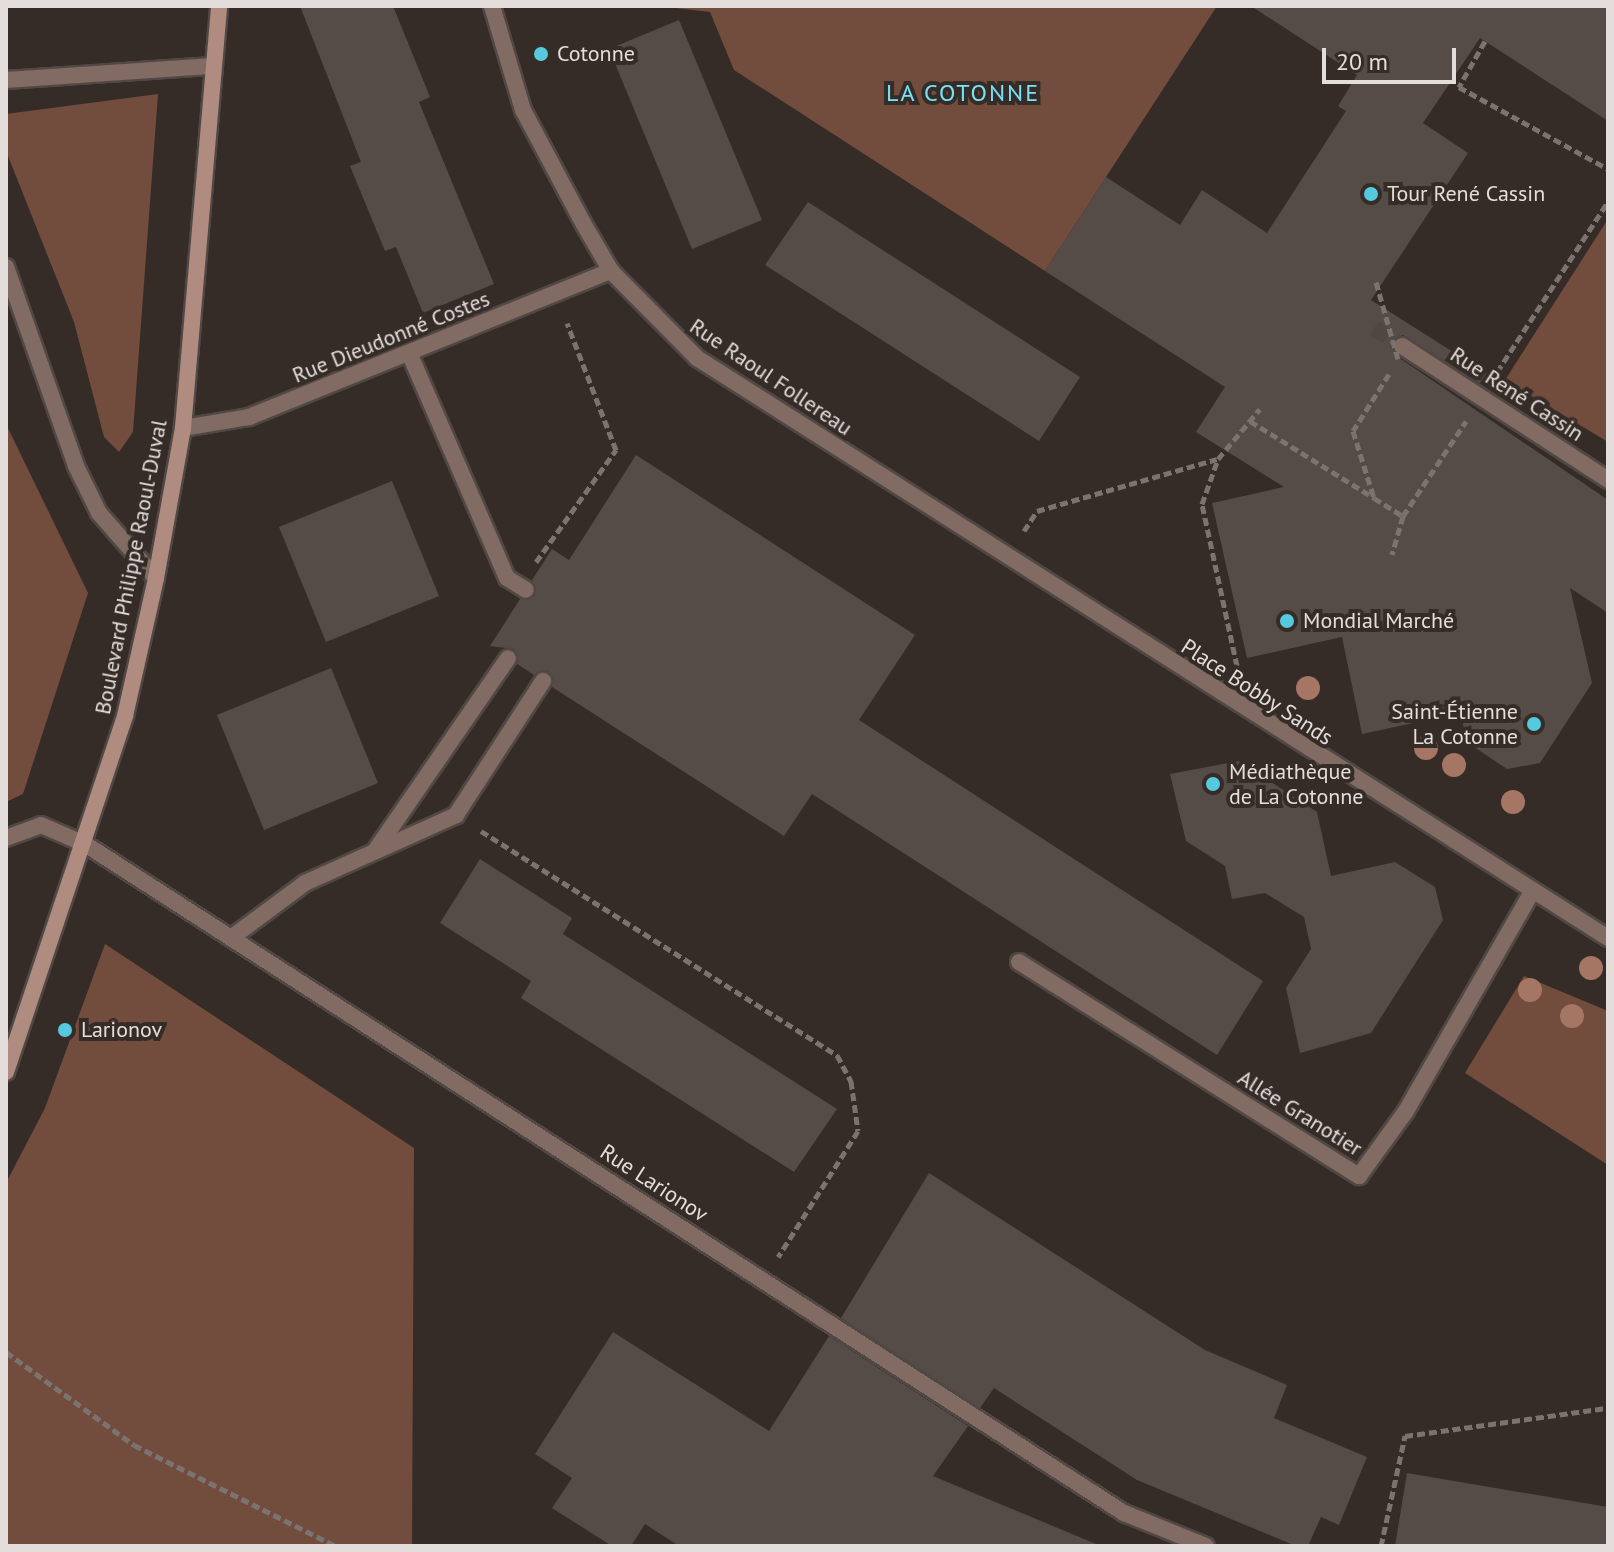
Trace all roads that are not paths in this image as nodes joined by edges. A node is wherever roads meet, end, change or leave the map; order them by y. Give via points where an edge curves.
1 (219, 6) edge
2 (492, 6) edge
3 (213, 66) junction
4 (6, 80) edge
5 (6, 267) edge
6 (611, 271) junction
7 (1400, 353) tunnel mouth
8 (410, 355) junction
9 (183, 428) junction
10 (1608, 480) edge
11 (1006, 556) joint
12 (156, 578) junction
13 (523, 588) road end
14 (508, 658) dead end
15 (543, 681) dead end
16 (6, 838) edge
17 (85, 844) junction
18 (374, 852) junction
19 (1530, 895) junction
20 (231, 938) junction
21 (1608, 938) edge
22 (1019, 962) dead end
23 (6, 1072) edge
24 (1206, 1546) edge

1 - 3 street, Boulevard Philippe Raoul-Duval
2 - 6 street, Rue Raoul Follereau via 523,110
3 - 4 street
3 - 9 street, Boulevard Philippe Raoul-Duval
5 - 12 street via 76,466 99,513
6 - 8 street, Rue Dieudonné Costes
6 - 11 street, Rue Raoul Follereau via 697,358
7 - 10 street, Rue René Cassin via 1481,397
8 - 9 street, Rue Dieudonné Costes via 249,417
8 - 13 street via 507,578
9 - 12 street, Boulevard Philippe Raoul-Duval
11 - 19 street, Place Bobby Sands
12 - 17 street, Boulevard Philippe Raoul-Duval via 125,716
14 - 18 street
15 - 18 street via 456,815
16 - 17 street, Rue Larionov via 41,825
17 - 20 street, Rue Larionov
17 - 23 street, Boulevard Philippe Raoul-Duval
18 - 20 street via 305,883
19 - 21 street, Place Bobby Sands
19 - 22 street, Allée Granotier via 1406,1111 1359,1176
20 - 24 street, Rue Larionov via 1124,1513

